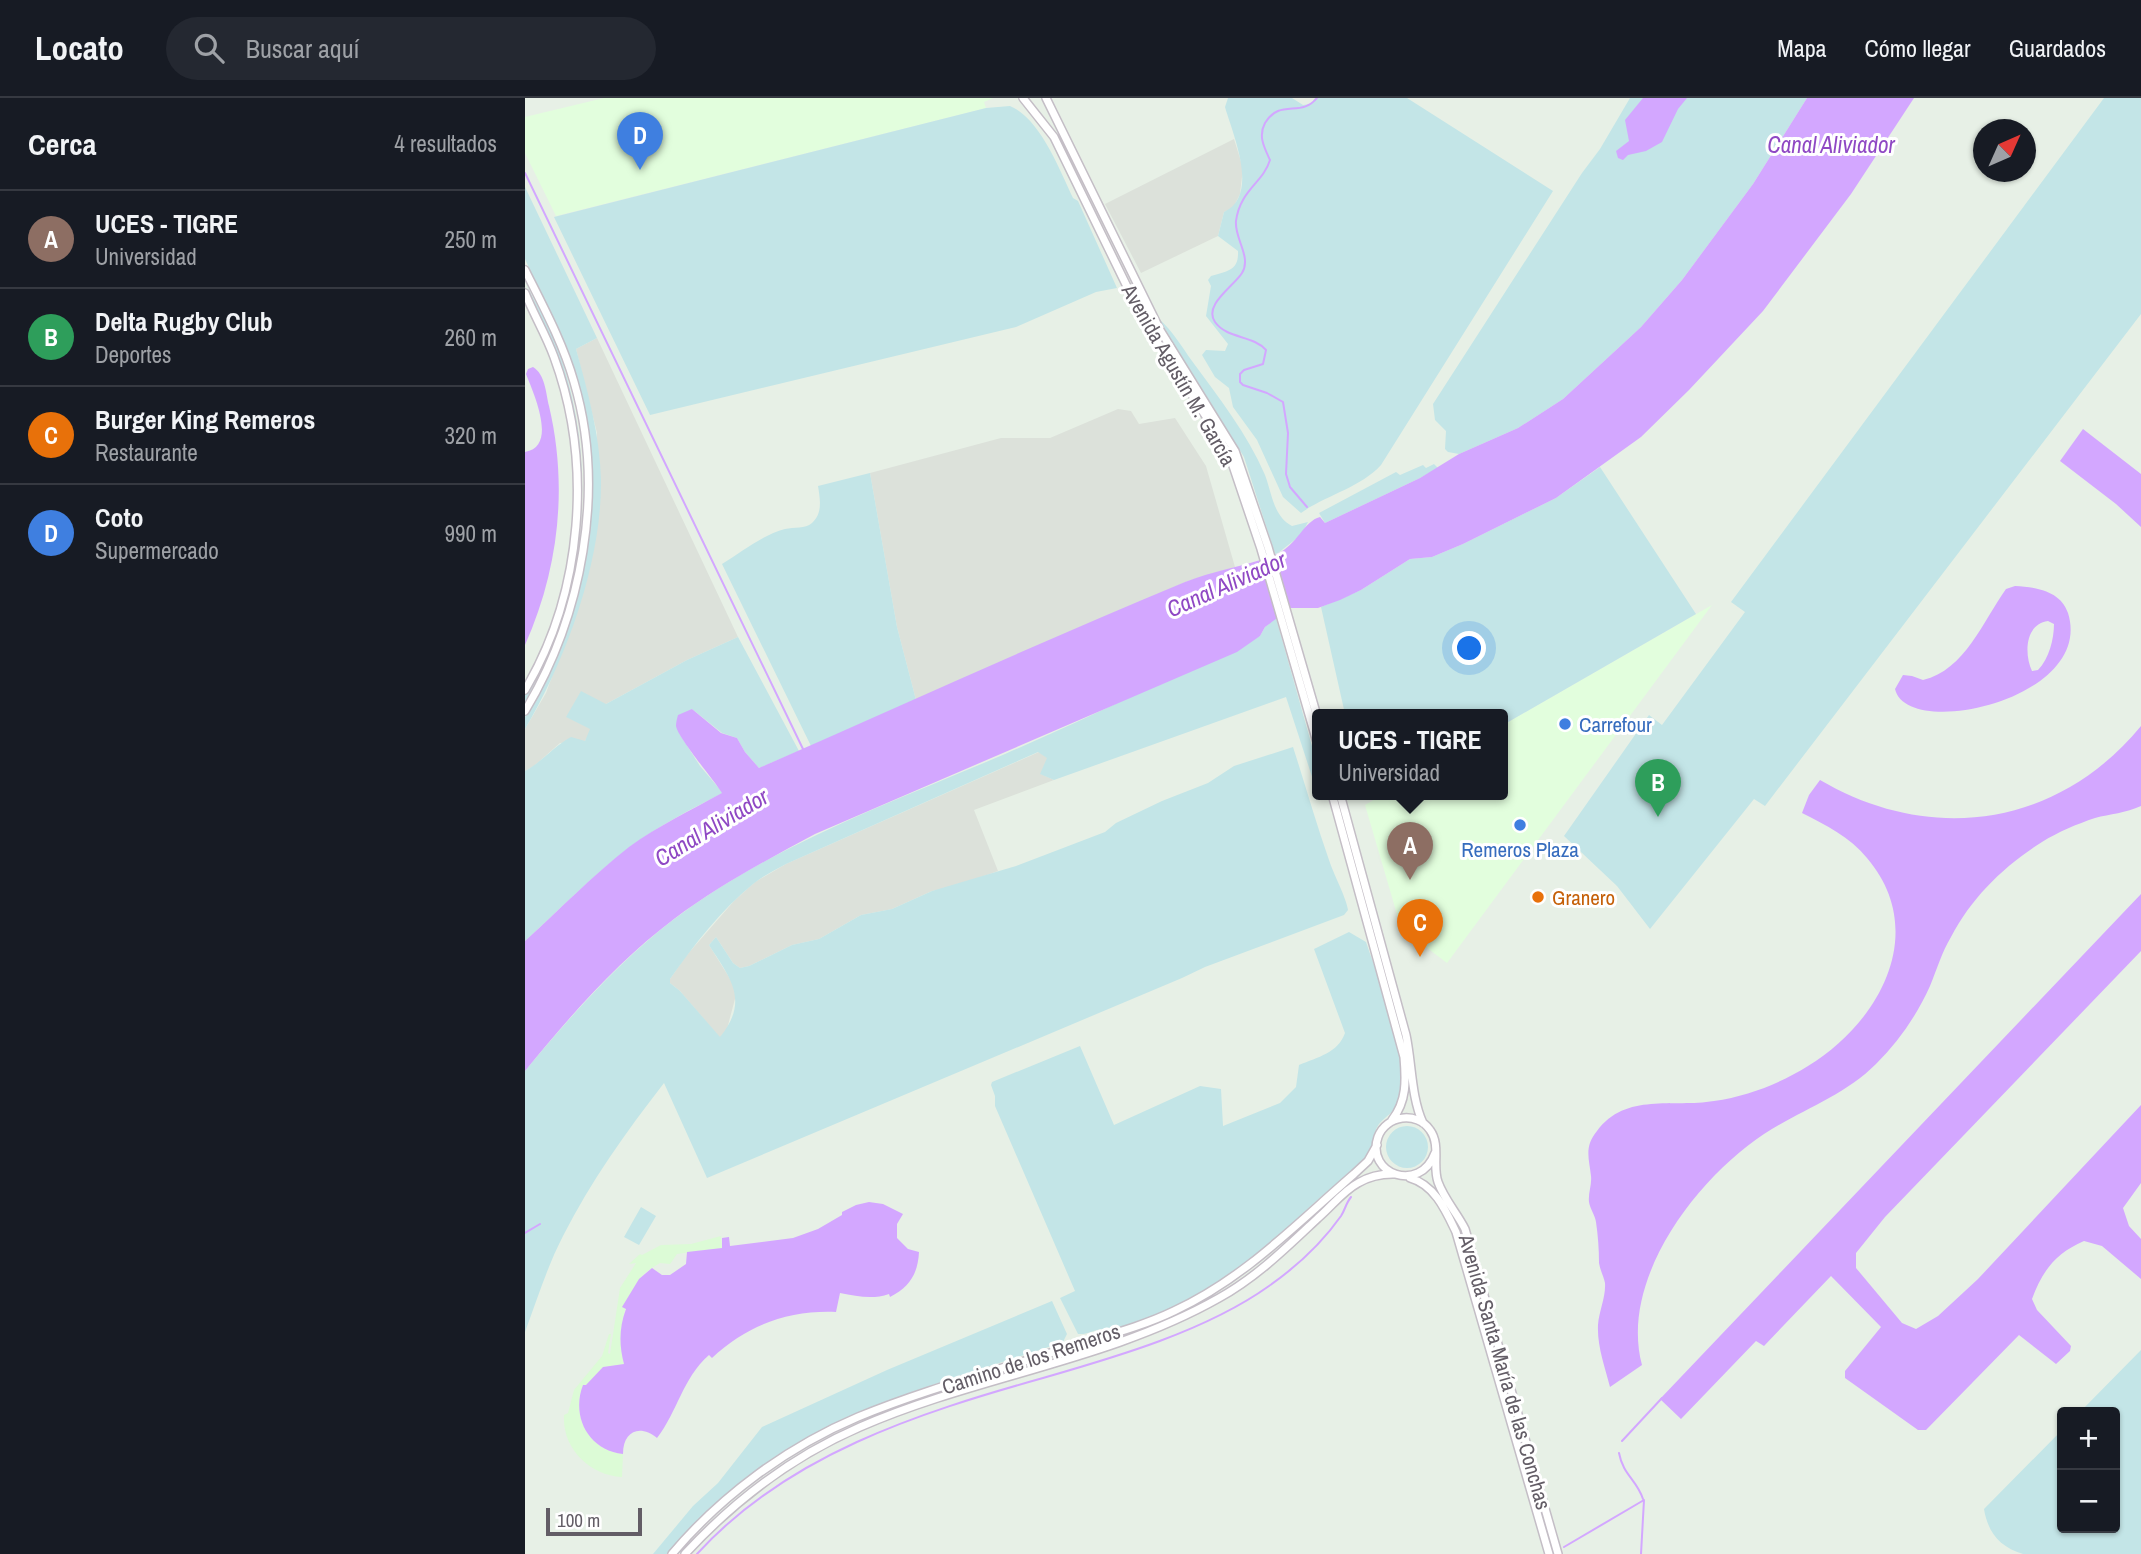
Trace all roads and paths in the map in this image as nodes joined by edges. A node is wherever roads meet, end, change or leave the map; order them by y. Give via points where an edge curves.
1 (1023, 98) edge
2 (1046, 98) edge
3 (525, 270) edge
4 (525, 293) edge
5 (1264, 548) junction
6 (1289, 629) junction
7 (525, 690) edge
8 (1315, 709) edge
9 (525, 711) edge
10 (1312, 723) edge
11 (1334, 800) edge
12 (1341, 800) edge
13 (1390, 1122) junction
14 (1423, 1123) junction
15 (1377, 1145) junction
16 (1435, 1153) junction
17 (1393, 1174) junction
18 (1402, 1176) junction
19 (672, 1554) edge
20 (685, 1554) edge
21 (1549, 1554) edge
22 (1558, 1554) edge

1 - 5 main road, Avenida Agustín M. García via 1051,131 1150,331 1225,448
2 - 5 main road, Avenida Agustín M. García via 1160,330 1235,451
3 - 9 main road via 575,383 587,448 587,483 585,535 571,603 555,651
4 - 7 main road via 563,387 575,449 577,510 562,601
5 - 6 main road
6 - 8 main road
6 - 10 main road
11 - 13 main road via 1404,1057 1405,1091
12 - 14 main road via 1406,1035
13 - 14 main road via 1407,1118
13 - 15 main road via 1378,1136
14 - 16 main road via 1434,1138
15 - 17 main road via 1381,1162
15 - 19 main road, Camino de los Remeros via 1354,1174 1255,1262 1218,1288 1152,1320 898,1402 839,1426 756,1476
16 - 18 main road via 1427,1168
16 - 22 main road, Avenida Santa María de las Conchas via 1438,1181 1465,1229
17 - 18 main road
17 - 20 main road, Camino de los Remeros via 1355,1184 1247,1281 1177,1321 902,1411 843,1435 761,1484
18 - 21 main road, Avenida Santa María de las Conchas via 1426,1186 1457,1232

